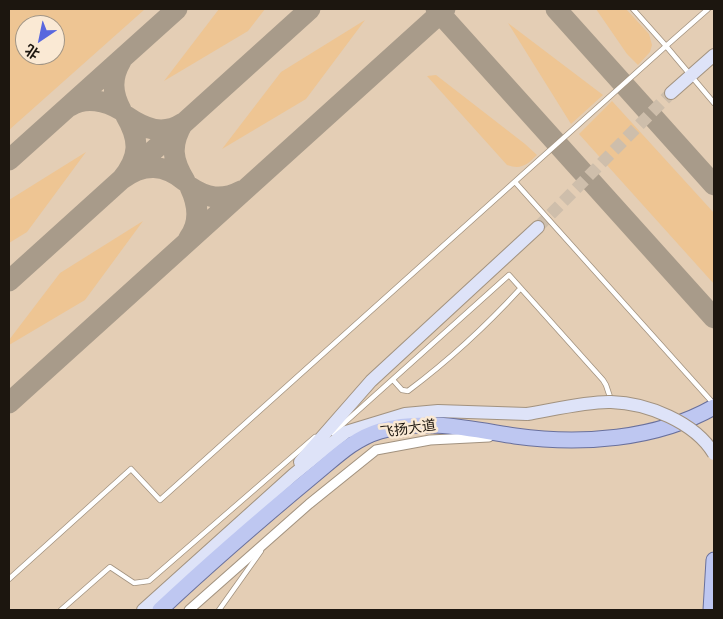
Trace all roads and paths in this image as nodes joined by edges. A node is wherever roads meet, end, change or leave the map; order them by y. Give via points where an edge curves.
1 (632, 9) edge
2 (708, 9) edge
3 (666, 46) junction
4 (714, 55) edge
5 (671, 93) tunnel mouth
6 (714, 103) edge
7 (515, 182) junction
8 (538, 227) tunnel mouth
9 (520, 288) junction
10 (393, 380) junction
11 (611, 402) junction
12 (714, 405) edge
13 (337, 418) junction
14 (517, 436) junction
15 (714, 454) edge
16 (304, 457) junction
17 (283, 483) junction
18 (271, 537) junction
19 (237, 538) junction
20 (714, 560) edge
21 (9, 579) edge
22 (61, 610) edge
23 (143, 610) edge
24 (160, 610) edge
25 (189, 610) edge
26 (219, 610) edge
27 (711, 610) edge

1 - 3 lane
2 - 3 lane
3 - 6 lane
3 - 7 lane
4 - 5 main road
7 - 12 lane
7 - 21 lane via 160,500 131,469
8 - 13 main road via 371,381
9 - 10 lane via 428,377 408,391 402,390
9 - 10 lane via 509,275
9 - 11 lane via 606,385
10 - 16 lane
11 - 15 main road, bridge via 656,410 689,427
11 - 17 main road, bridge via 527,414 438,411 405,414 346,432
12 - 14 main road, 飞扬大道 via 658,429 598,440
13 - 16 main road
13 - 22 lane via 149,581 134,583 110,567
14 - 18 street via 430,440 376,450
14 - 19 main road, 飞扬大道 via 442,424 380,431 348,447
16 - 17 main road
17 - 23 main road
18 - 25 street
18 - 26 lane
19 - 23 main road
19 - 24 main road, 飞扬大道
20 - 27 main road

